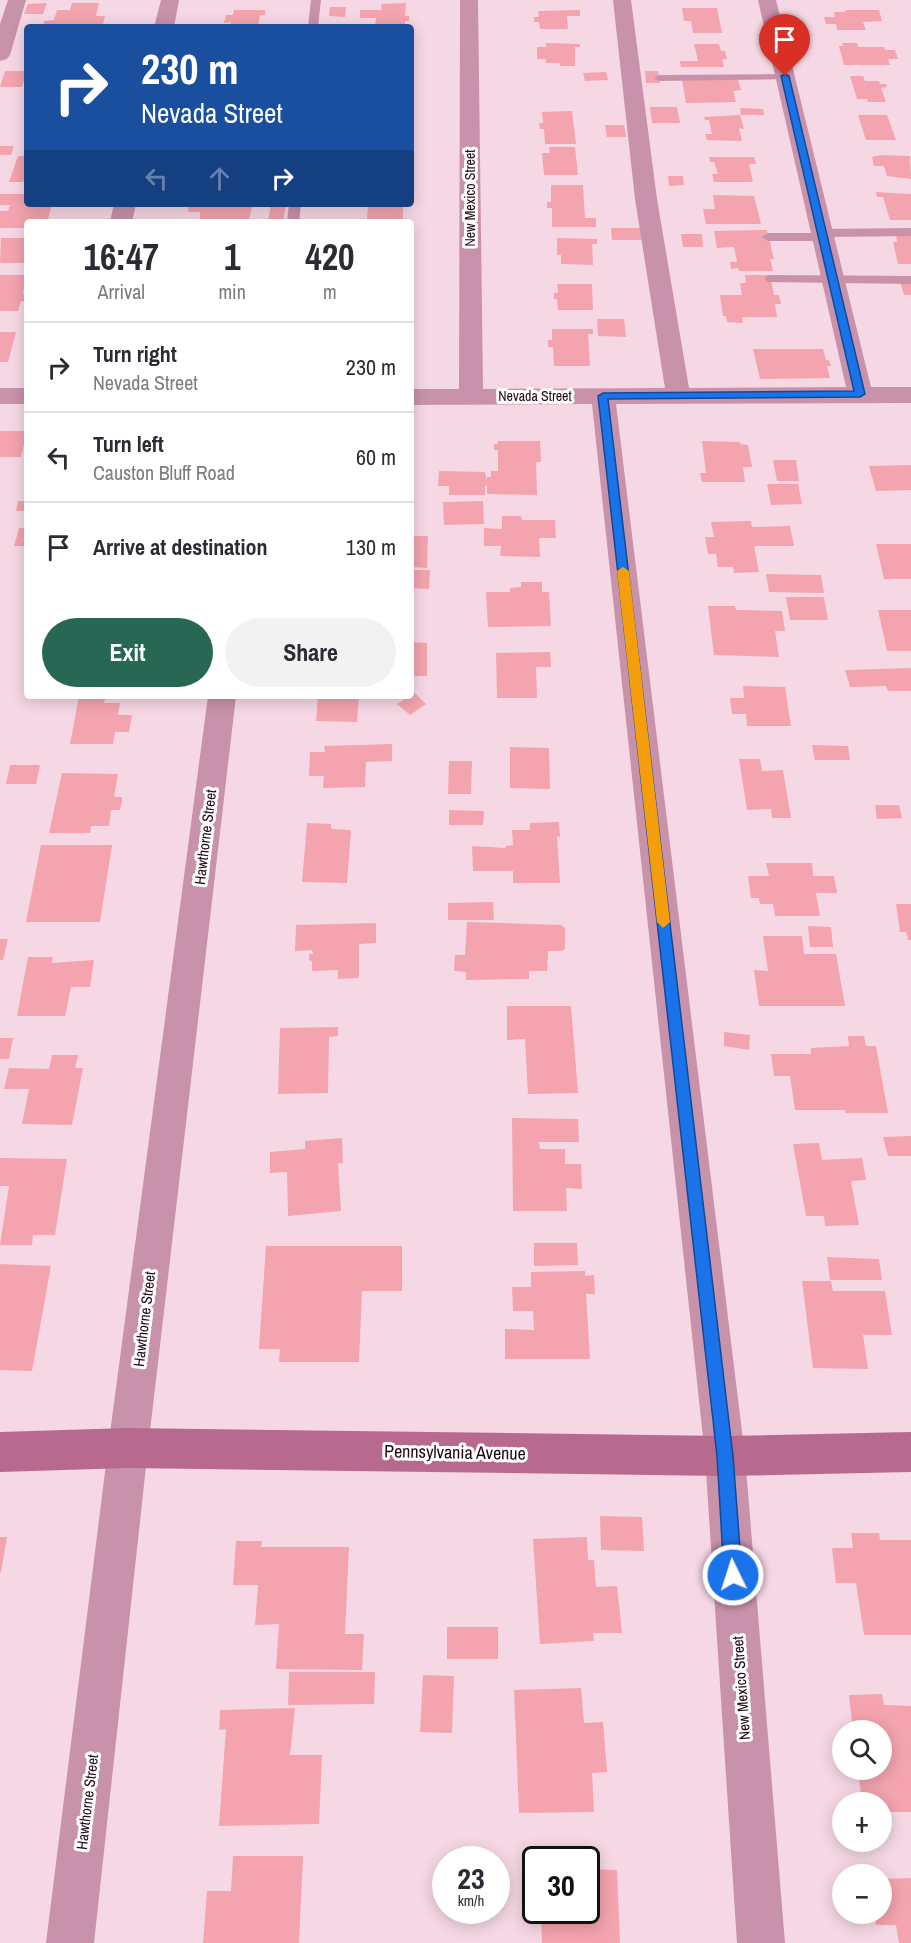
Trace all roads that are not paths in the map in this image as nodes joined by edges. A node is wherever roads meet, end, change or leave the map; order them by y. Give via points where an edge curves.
1 (17, 0) edge
2 (170, 0) edge
3 (316, 0) edge
4 (469, 0) edge
5 (622, 0) edge
6 (767, 0) edge
7 (165, 24) edge
8 (313, 24) edge
9 (0, 55) edge
10 (785, 76) junction
11 (659, 78) dead end
12 (911, 232) edge
13 (822, 235) junction
14 (768, 237) dead end
15 (771, 279) dead end
16 (833, 280) junction
17 (911, 280) edge
18 (860, 394) junction
19 (911, 395) edge
20 (0, 396) edge
21 (24, 396) edge
22 (471, 396) junction
23 (603, 396) junction
24 (678, 396) junction
25 (414, 397) edge
26 (222, 699) edge
27 (128, 1448) junction
28 (0, 1452) edge
29 (911, 1452) edge
30 (725, 1456) junction
31 (70, 1943) edge
32 (761, 1943) edge

1 - 9 street
2 - 7 street
3 - 8 lane
4 - 22 street, New Mexico Street
5 - 24 street via 646,199
6 - 10 street
10 - 11 lane
10 - 13 street
12 - 13 lane
13 - 14 lane
13 - 16 street
15 - 16 lane
16 - 17 lane
16 - 18 street
18 - 19 street, Nevada Street
18 - 24 street, Nevada Street
20 - 21 street
22 - 23 street, Nevada Street
22 - 25 street, Nevada Street
23 - 24 street, Nevada Street
23 - 30 street, New Mexico Street
26 - 27 street, Hawthorne Street
27 - 28 main road, Pennsylvania Avenue
27 - 30 main road, Pennsylvania Avenue
27 - 31 street, Hawthorne Street
29 - 30 main road, Pennsylvania Avenue
30 - 32 street, New Mexico Street

